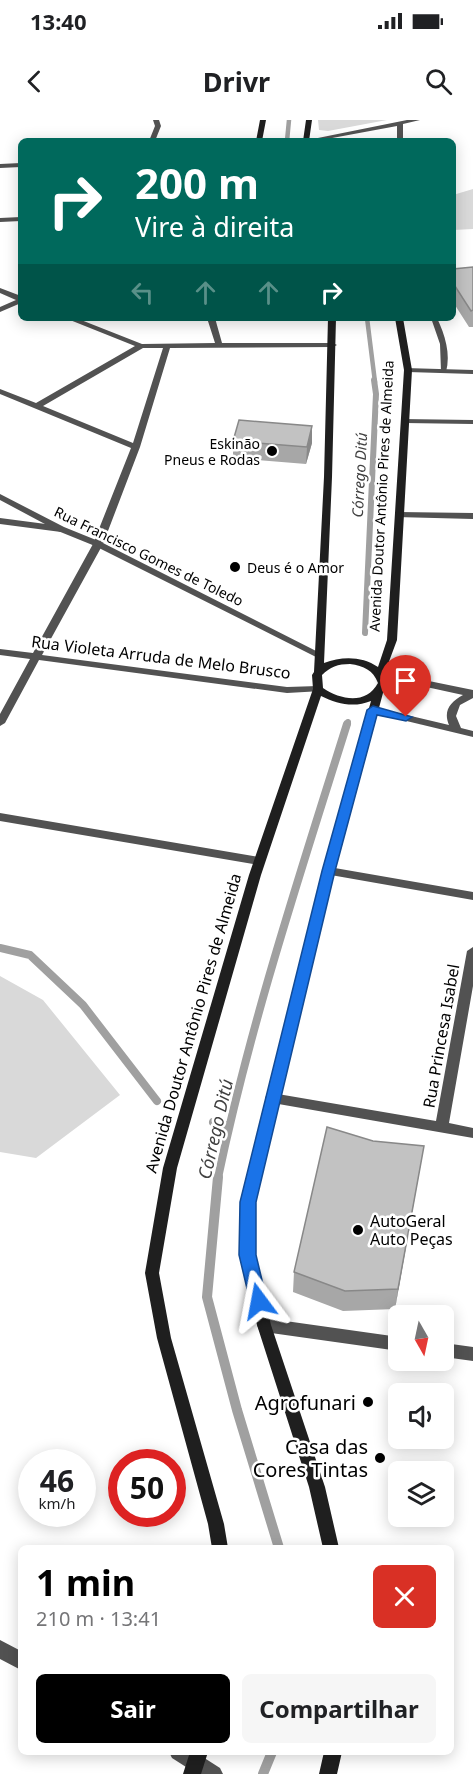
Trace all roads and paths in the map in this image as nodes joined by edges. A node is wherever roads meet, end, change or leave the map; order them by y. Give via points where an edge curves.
1 (156, 120) edge
2 (263, 120) edge
3 (309, 120) edge
4 (417, 120) edge
5 (400, 124) junction
6 (153, 138) edge
7 (260, 138) edge
8 (306, 138) edge
9 (323, 138) edge
10 (399, 138) edge
11 (18, 165) edge
12 (0, 166) edge
13 (18, 219) edge
14 (0, 220) edge
15 (0, 290) edge
16 (18, 299) edge
17 (18, 301) edge
18 (0, 310) edge
19 (77, 321) edge
20 (212, 321) edge
21 (332, 321) edge
22 (400, 321) edge
23 (436, 321) edge
24 (219, 345) junction
25 (333, 345) junction
26 (141, 346) junction
27 (167, 346) junction
28 (408, 369) junction
29 (444, 371) junction
30 (473, 372) edge
31 (0, 391) edge
32 (37, 406) junction
33 (405, 421) junction
34 (473, 422) edge
35 (136, 447) junction
36 (0, 497) edge
37 (399, 515) junction
38 (473, 516) edge
39 (0, 521) edge
40 (61, 529) junction
41 (98, 543) junction
42 (0, 652) edge
43 (319, 655) junction
44 (38, 657) junction
45 (318, 672) junction
46 (380, 674) junction
47 (318, 689) junction
48 (378, 693) junction
49 (473, 694) edge
50 (373, 710) junction
51 (0, 723) edge
52 (456, 728) junction
53 (473, 734) edge
54 (0, 817) edge
55 (259, 861) junction
56 (329, 871) junction
57 (473, 897) edge
58 (473, 951) edge
59 (272, 1098) junction
60 (442, 1127) junction
61 (473, 1133) edge
62 (264, 1325) junction
63 (388, 1342) edge
64 (454, 1351) edge
65 (473, 1354) edge
66 (220, 1545) edge
67 (330, 1545) edge
68 (0, 1649) edge
69 (18, 1659) edge
70 (183, 1755) edge
71 (332, 1755) edge
72 (196, 1763) edge
73 (214, 1774) edge
74 (328, 1774) edge

1 - 6 street
2 - 7 main road
3 - 8 main road
4 - 5 street
5 - 9 street
5 - 10 street
11 - 12 street
13 - 14 street
15 - 16 street
17 - 18 street
19 - 26 street
20 - 24 street
21 - 25 main road
22 - 28 main road, Avenida Doutor Antônio Pires de Almeida
23 - 29 lane via 446,352
24 - 25 street
24 - 27 street
25 - 43 main road
26 - 27 street
26 - 32 street
27 - 35 street
28 - 29 street
28 - 33 main road, Avenida Doutor Antônio Pires de Almeida
29 - 30 street
31 - 32 street
32 - 35 street
33 - 34 street
33 - 37 main road, Avenida Doutor Antônio Pires de Almeida
35 - 41 street
36 - 40 street, Rua Francisco Gomes de Toledo
37 - 38 street
37 - 46 main road, Avenida Doutor Antônio Pires de Almeida via 392,640
39 - 40 street
40 - 41 street, Rua Francisco Gomes de Toledo
41 - 43 street, Rua Francisco Gomes de Toledo
41 - 44 street
42 - 44 street, Rua Violeta Arruda de Melo Brusco
43 - 45 main road
44 - 47 street, Rua Violeta Arruda de Melo Brusco via 287,690
44 - 51 street
45 - 46 main road via 329,664 350,660 370,665
45 - 47 main road
46 - 48 main road via 383,683
46 - 49 street
47 - 48 main road via 346,701 368,699
47 - 55 main road, Avenida Doutor Antônio Pires de Almeida
48 - 50 main road
49 - 52 street via 455,703 450,711
50 - 52 street
50 - 56 main road
52 - 53 street
54 - 55 street
55 - 66 main road, Avenida Doutor Antônio Pires de Almeida via 170,1168 152,1273 164,1338
56 - 57 street
56 - 59 main road
58 - 60 street, Rua Princesa Isabel
59 - 60 street
59 - 62 main road via 248,1202 248,1255
60 - 61 street
62 - 63 street
62 - 67 main road via 317,1487
64 - 65 street
68 - 69 street
70 - 72 street
71 - 74 main road
72 - 73 street

